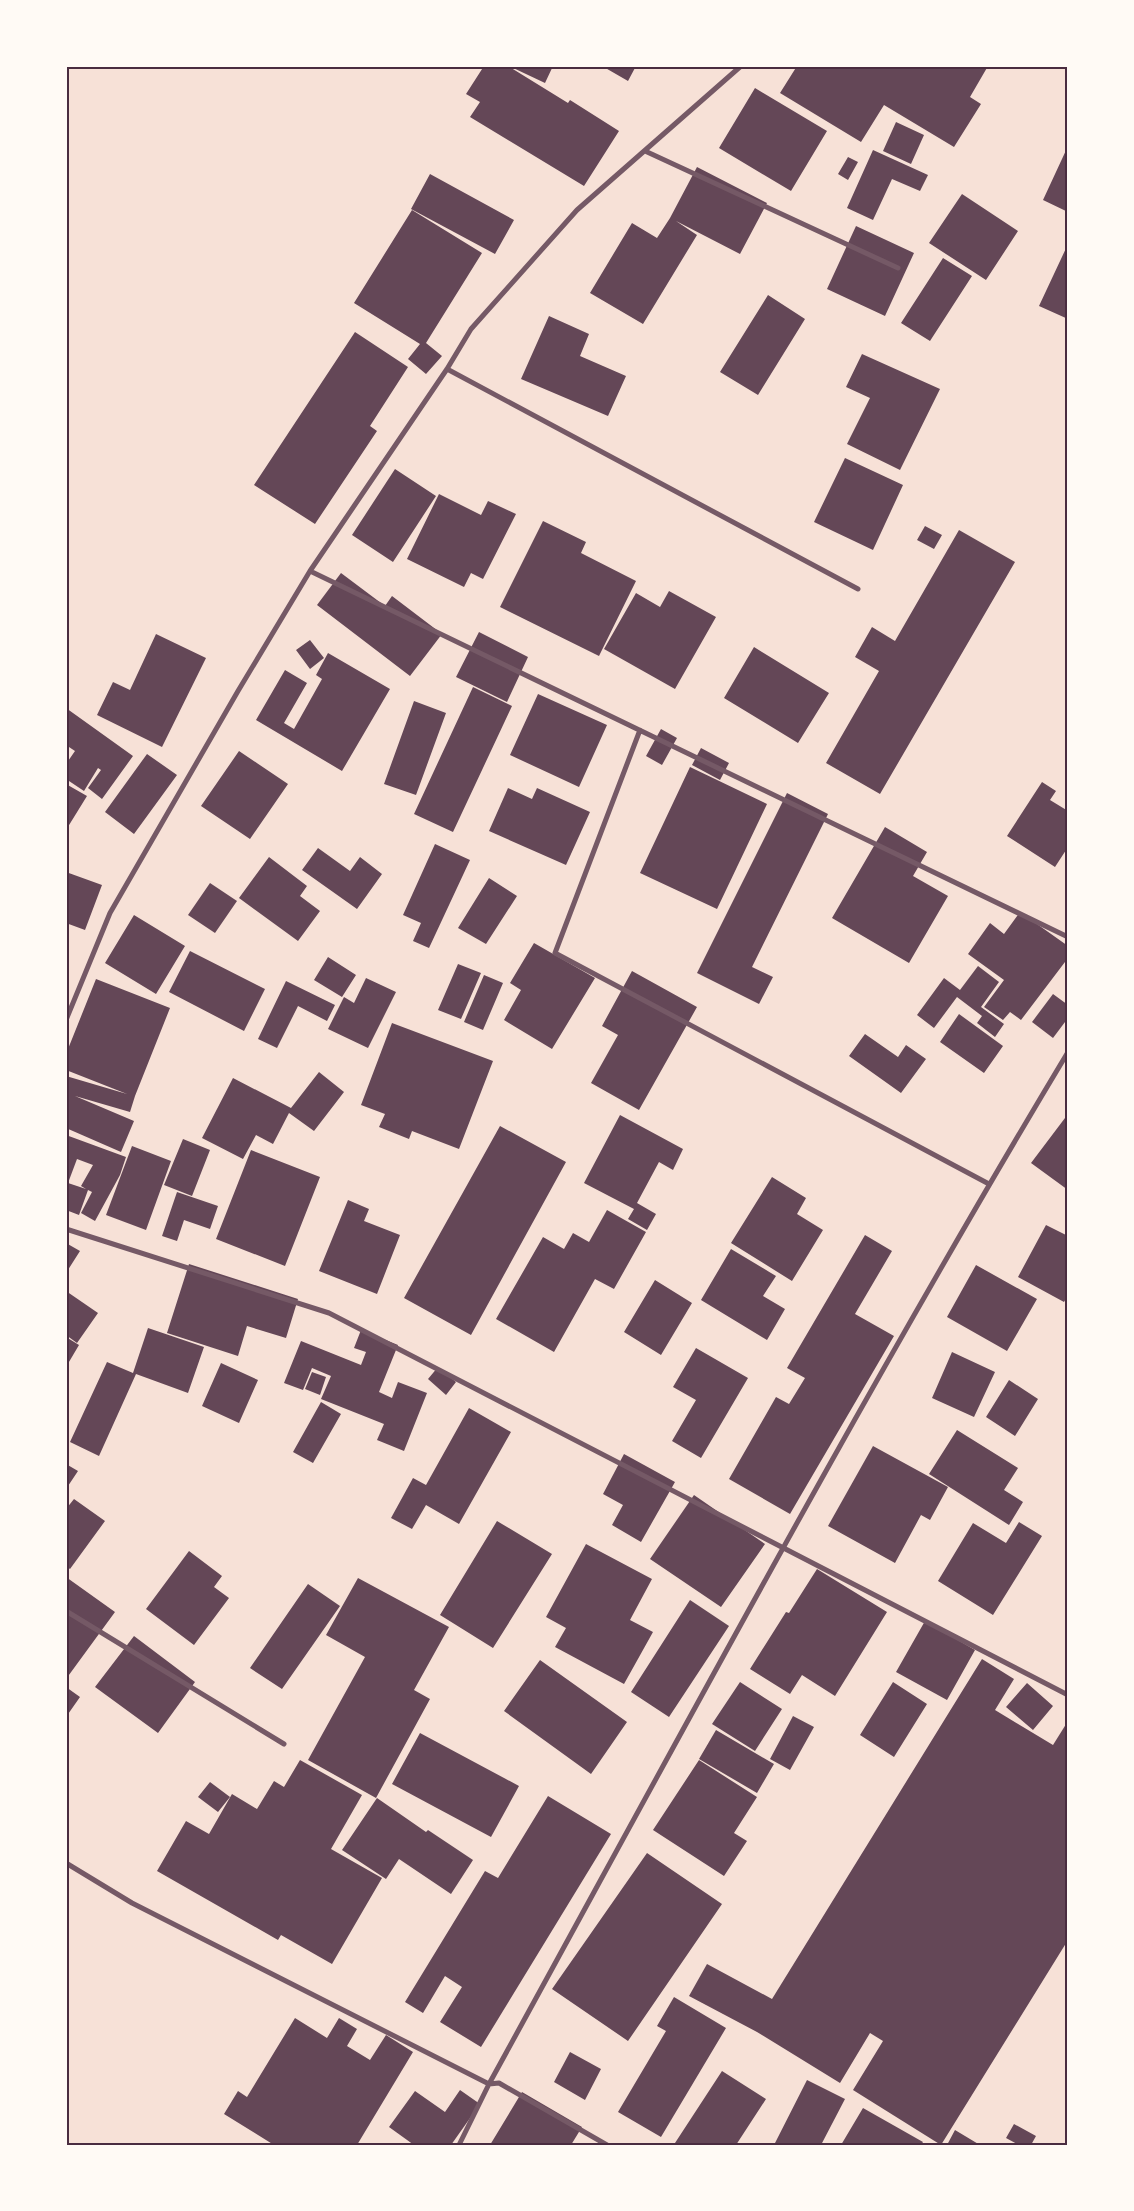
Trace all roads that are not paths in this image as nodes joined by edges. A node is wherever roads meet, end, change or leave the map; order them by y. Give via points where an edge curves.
1 (741, 66) edge
2 (645, 150) junction
3 (898, 268) dead end
4 (447, 369) junction
5 (310, 571) junction
6 (858, 589) dead end
7 (640, 730) junction
8 (1068, 937) edge
9 (66, 1020) edge
10 (1068, 1052) edge
11 (989, 1184) junction
12 (66, 1229) edge
13 (782, 1549) junction
14 (66, 1611) edge
15 (1068, 1695) edge
16 (284, 1744) dead end
17 (66, 1863) edge
18 (489, 2084) junction
19 (459, 2145) edge
20 (607, 2145) edge

1 - 2 street
2 - 3 street
2 - 4 street via 577,210 471,329
4 - 5 street
4 - 6 street
5 - 7 street
5 - 9 street via 110,913
7 - 8 street
7 - 11 street via 555,953
10 - 11 street
11 - 13 street
12 - 13 street via 329,1313
13 - 15 street
13 - 18 street
14 - 16 street
17 - 18 street via 132,1903
18 - 19 street
18 - 20 street via 499,2083

